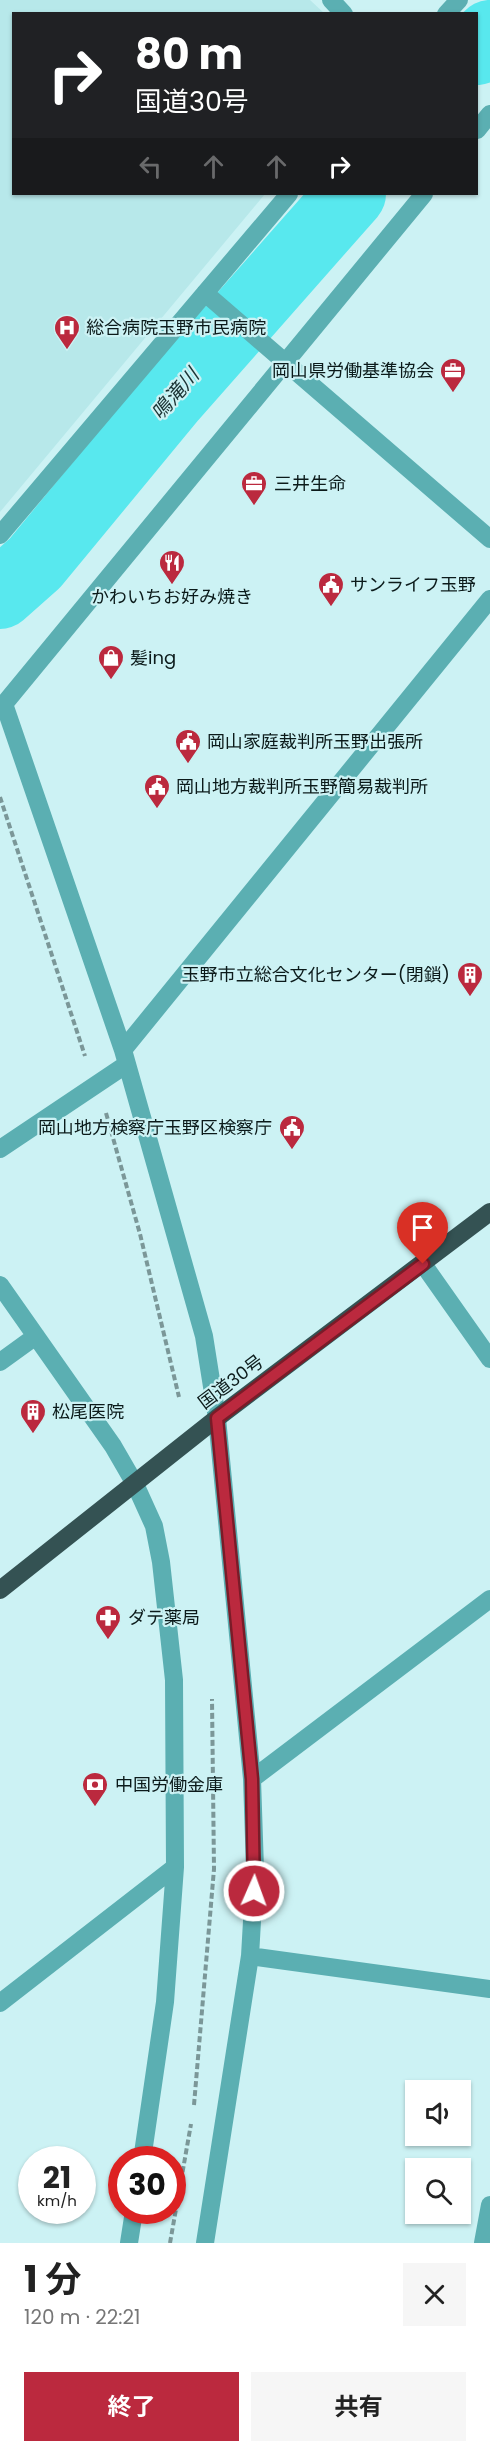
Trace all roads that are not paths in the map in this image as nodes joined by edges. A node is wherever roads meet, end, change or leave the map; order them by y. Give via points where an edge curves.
1 (331, 0) edge
2 (459, 0) edge
3 (342, 12) edge
4 (448, 12) edge
5 (490, 114) edge
6 (478, 129) edge
7 (288, 195) edge
8 (423, 195) edge
9 (205, 293) junction
10 (285, 361) junction
11 (0, 535) edge
12 (490, 538) edge
13 (490, 599) edge
14 (2, 707) edge
15 (125, 1057) junction
16 (0, 1149) edge
17 (490, 1212) edge
18 (423, 1264) junction
19 (0, 1285) edge
20 (36, 1336) junction
21 (490, 1359) edge
22 (0, 1362) edge
23 (217, 1418) junction
24 (135, 1484) junction
25 (0, 1590) edge
26 (490, 1599) edge
27 (252, 1779) junction
28 (175, 1867) junction
29 (250, 1956) junction
30 (490, 1989) edge
31 (0, 2003) edge
32 (144, 2146) edge
33 (490, 2205) edge
34 (132, 2224) edge
35 (129, 2243) edge
36 (205, 2243) edge
37 (483, 2243) edge

1 - 3 street
2 - 4 street
5 - 6 street
7 - 9 street
8 - 10 street
9 - 10 street
9 - 11 street
10 - 12 street
10 - 14 street
13 - 15 street
14 - 15 street
15 - 16 street
15 - 23 street via 204,1336
17 - 18 highway, 国道30号
18 - 21 street
18 - 23 highway, 国道30号
19 - 20 street
20 - 22 street
20 - 24 street
23 - 24 highway, 国道30号
23 - 27 street
24 - 25 highway, 国道30号
24 - 28 street via 154,1526 160,1553 173,1668
26 - 27 street
27 - 29 street via 255,1869
28 - 31 street
28 - 32 street via 165,2002
29 - 30 street
29 - 36 street
33 - 37 street
34 - 35 street

